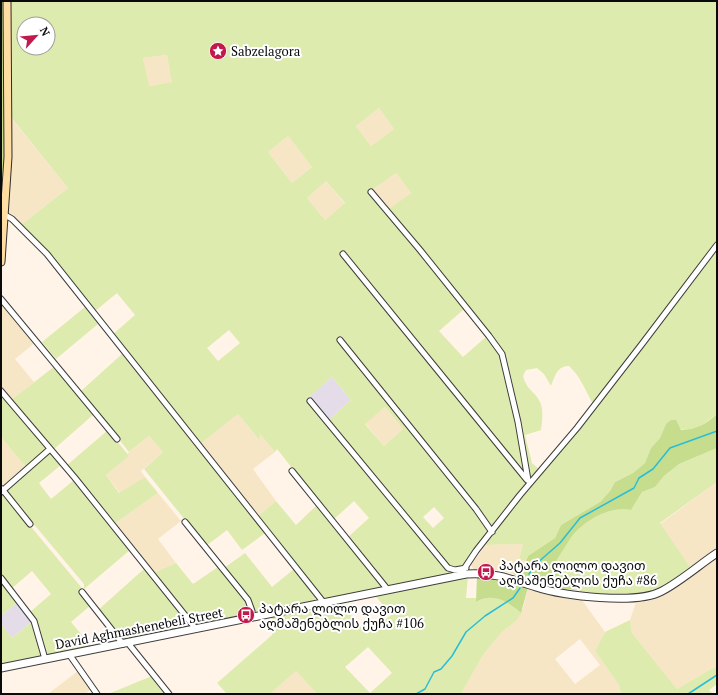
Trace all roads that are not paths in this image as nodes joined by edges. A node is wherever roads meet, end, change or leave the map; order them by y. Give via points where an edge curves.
1 (7, 1) edge
2 (370, 192) dead end
3 (5, 215) junction
4 (717, 245) edge
5 (343, 254) dead end
6 (1, 262) edge
7 (1, 299) edge
8 (340, 340) dead end
9 (1, 391) edge
10 (310, 401) dead end
11 (117, 439) dead end
12 (50, 449) junction
13 (292, 471) dead end
14 (529, 482) junction
15 (2, 490) edge
16 (185, 522) dead end
17 (30, 524) dead end
18 (492, 532) junction
19 (717, 553) edge
20 (466, 568) junction
21 (459, 576) junction
22 (1, 578) edge
23 (388, 590) junction
24 (82, 592) dead end
25 (324, 603) junction
26 (249, 618) junction
27 (196, 629) junction
28 (125, 644) junction
29 (69, 654) junction
30 (44, 659) junction
31 (1, 668) edge
32 (97, 694) edge
33 (169, 694) edge

1 - 3 main road via 8,157
2 - 14 street via 425,256 502,354
3 - 6 main road
3 - 25 street via 47,254
4 - 14 street via 642,344
5 - 14 street
7 - 11 street
8 - 18 street
9 - 12 street
10 - 20 street via 448,568
12 - 15 street
12 - 27 street
13 - 23 street
14 - 18 street
15 - 17 street
16 - 26 street via 248,600 252,611
18 - 20 street
19 - 21 street, David Aghmashenebeli Street via 662,591 648,596 584,596 536,587 498,574 477,573
20 - 21 street
21 - 23 street, David Aghmashenebeli Street
22 - 30 street via 34,621
23 - 25 street, David Aghmashenebeli Street
24 - 28 street
25 - 26 street, David Aghmashenebeli Street
26 - 27 street, David Aghmashenebeli Street
27 - 28 street, David Aghmashenebeli Street
28 - 29 street, David Aghmashenebeli Street
28 - 33 street
29 - 30 street, David Aghmashenebeli Street
29 - 32 street
30 - 31 street, David Aghmashenebeli Street

